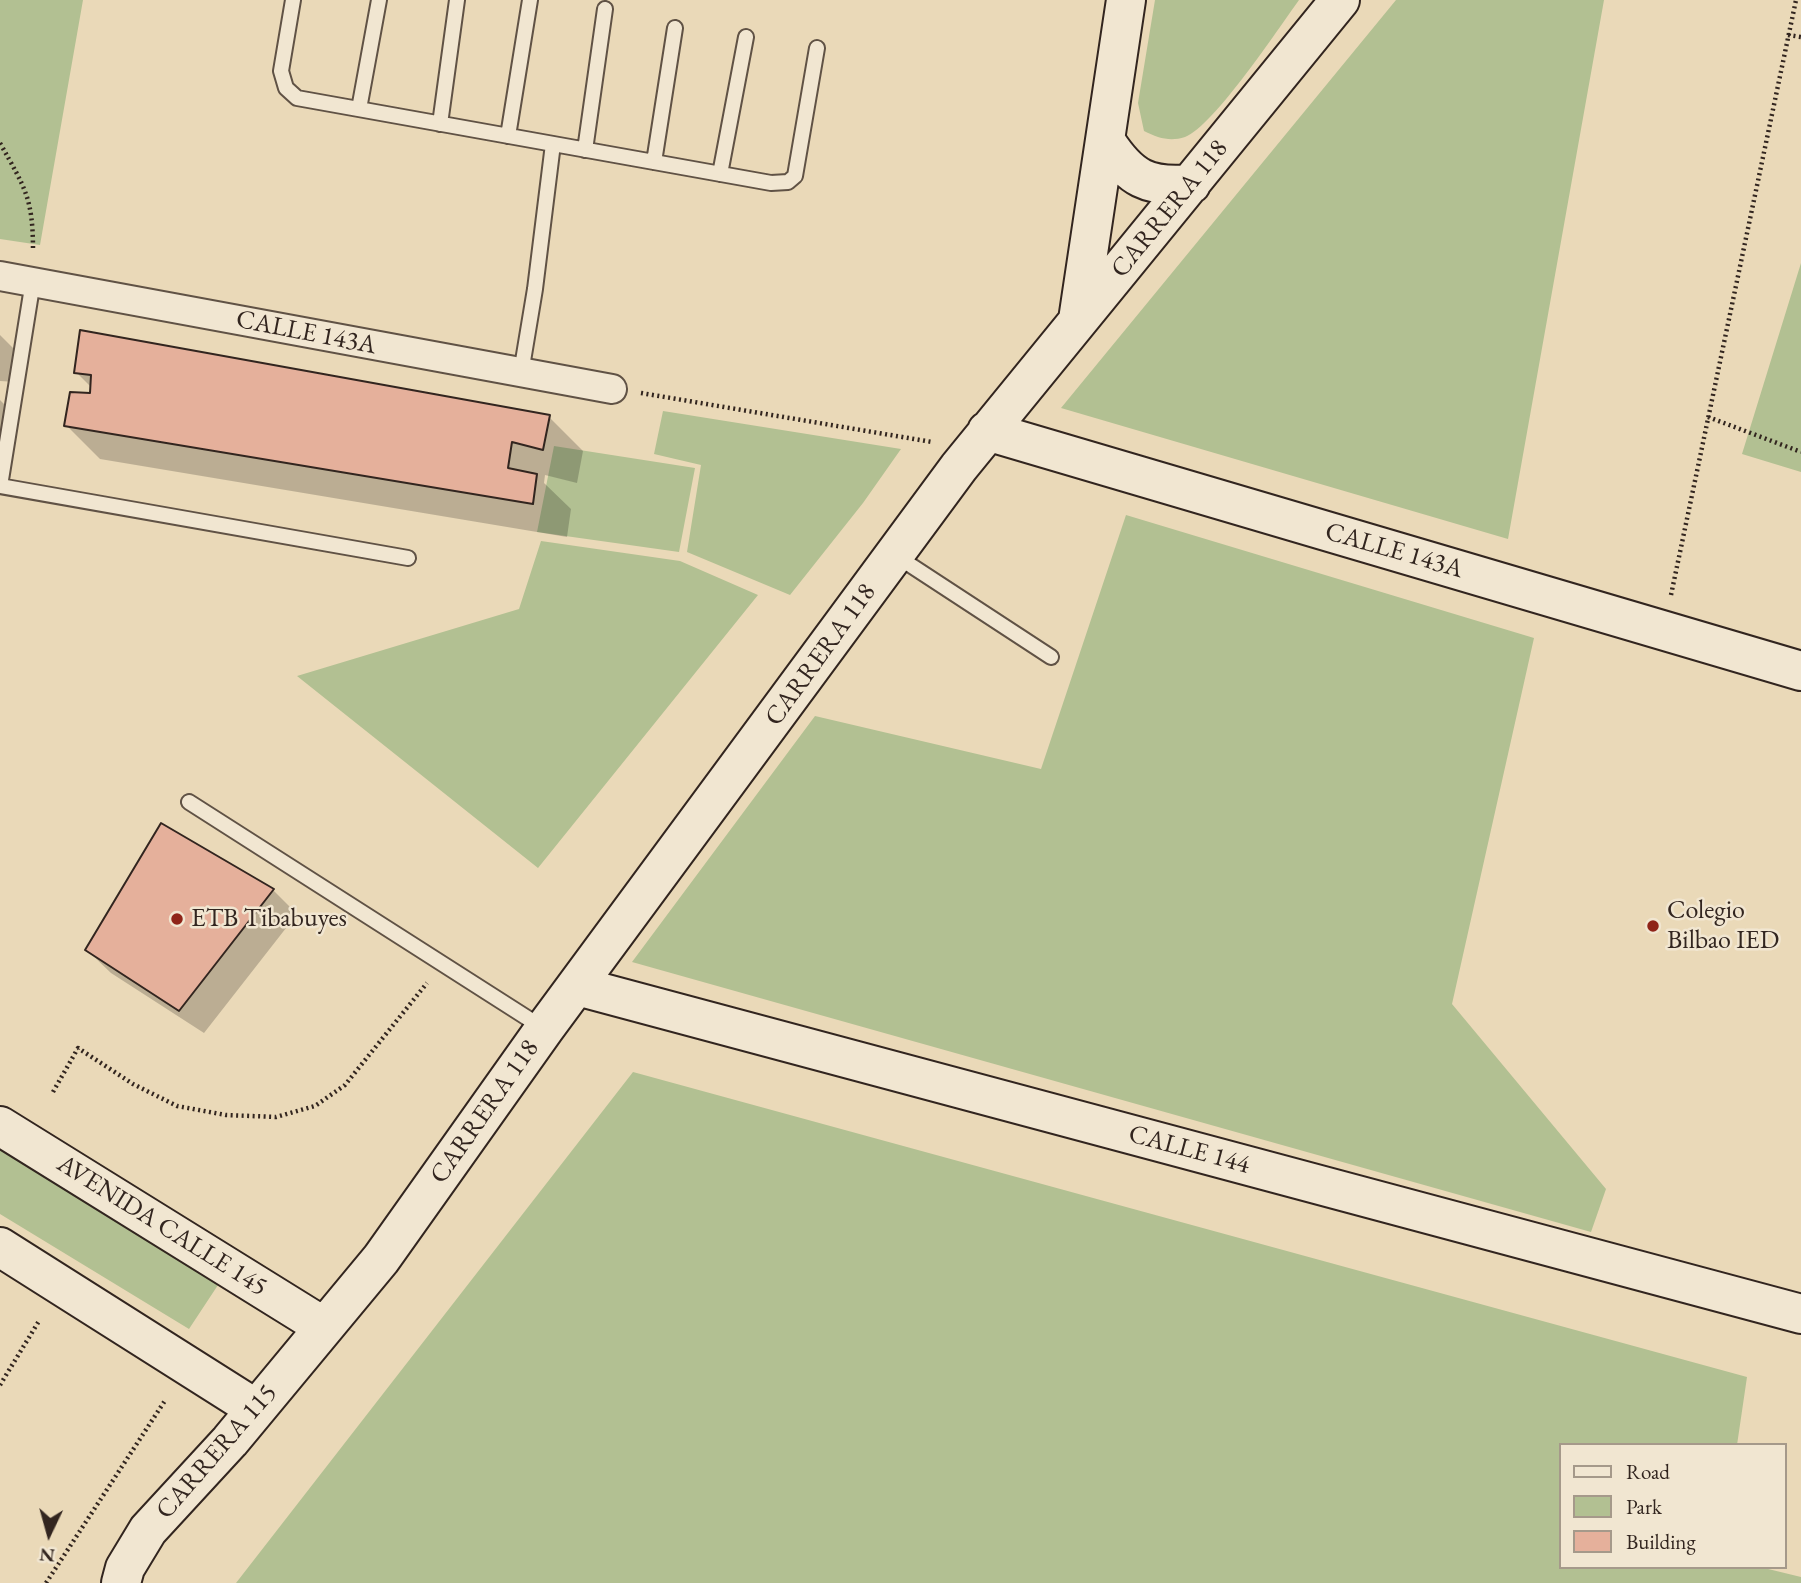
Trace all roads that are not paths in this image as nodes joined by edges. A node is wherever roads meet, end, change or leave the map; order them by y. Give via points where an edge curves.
1 (293, 0) edge
2 (379, 0) edge
3 (457, 0) edge
4 (530, 0) edge
5 (1126, 0) edge
6 (1340, 0) edge
7 (605, 9) dead end
8 (675, 29) dead end
9 (746, 37) dead end
10 (817, 48) dead end
11 (359, 109) junction
12 (440, 124) junction
13 (508, 136) junction
14 (1107, 143) junction
15 (553, 144) junction
16 (585, 150) junction
17 (653, 162) junction
18 (720, 174) junction
19 (1191, 184) junction
20 (0, 276) edge
21 (33, 281) junction
22 (1078, 322) junction
23 (521, 373) junction
24 (612, 389) road end
25 (980, 440) junction
26 (0, 486) edge
27 (895, 555) junction
28 (408, 558) dead end
29 (1052, 657) dead end
30 (1801, 671) edge
31 (189, 802) dead end
32 (577, 986) junction
33 (545, 1028) junction
34 (0, 1126) edge
35 (0, 1247) edge
36 (1801, 1314) edge
37 (324, 1327) junction
38 (256, 1409) junction
39 (121, 1583) edge

1 - 11 lane via 281,71 286,88 298,98
2 - 11 lane
3 - 12 lane
4 - 13 lane
5 - 14 street
6 - 19 street, CARRERA 118
7 - 16 lane
8 - 17 lane
9 - 18 lane
10 - 18 lane via 795,176 788,182 771,183
11 - 12 lane
12 - 13 lane
13 - 15 lane
14 - 19 street via 1121,164 1141,179 1165,186
14 - 22 street
15 - 16 lane
15 - 23 lane
16 - 17 lane
17 - 18 lane
19 - 22 street, CARRERA 118
20 - 21 street, CALLE 143A
21 - 23 street, CALLE 143A
21 - 26 lane
22 - 25 street, CARRERA 118
23 - 24 street, CALLE 143A
25 - 27 street, CARRERA 118
25 - 30 street, CALLE 143A
26 - 28 lane
27 - 29 lane
27 - 32 street, CARRERA 118
31 - 33 lane
32 - 33 street, CARRERA 118
32 - 36 street, CALLE 144
33 - 37 street, CARRERA 118 via 381,1259
34 - 37 street, AVENIDA CALLE 145
35 - 38 street
37 - 38 street, CARRERA 115
38 - 39 street, CARRERA 115 via 148,1530

